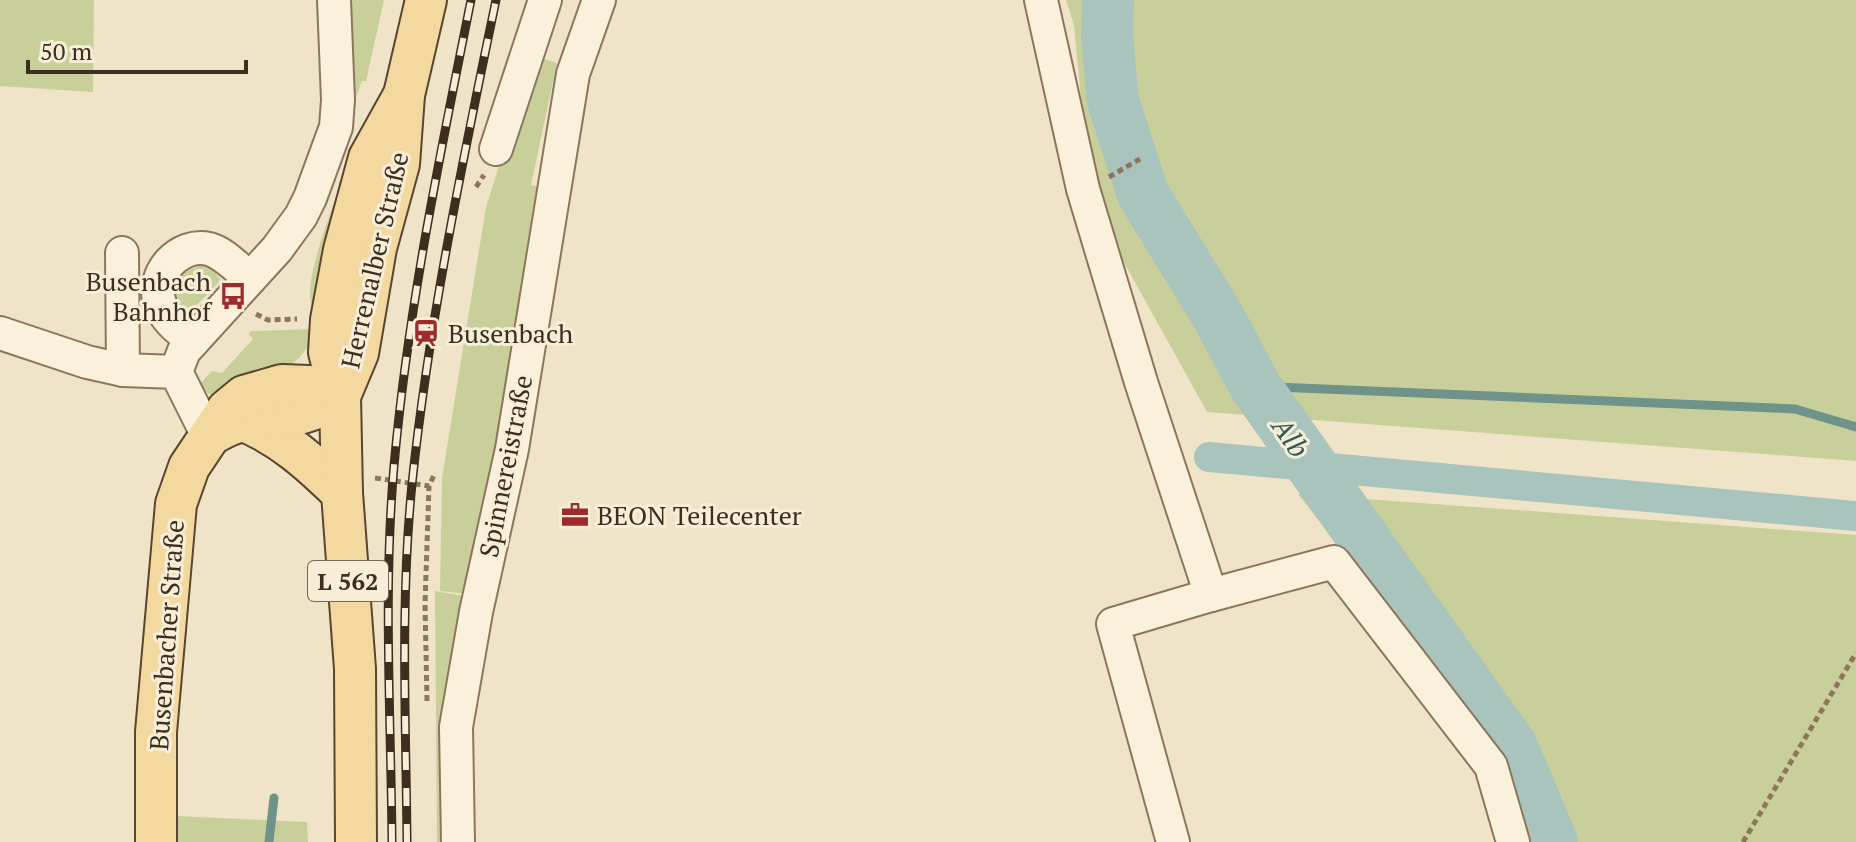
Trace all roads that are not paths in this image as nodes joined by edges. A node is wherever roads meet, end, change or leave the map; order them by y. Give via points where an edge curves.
1 (334, 0) edge
2 (426, 0) edge
3 (545, 0) edge
4 (599, 0) edge
5 (1041, 0) edge
6 (496, 149) dead end
7 (122, 253) dead end
8 (242, 287) junction
9 (0, 333) edge
10 (193, 341) junction
11 (123, 370) junction
12 (176, 372) junction
13 (340, 396) junction
14 (225, 428) junction
15 (342, 493) junction
16 (1211, 595) junction
17 (156, 842) edge
18 (356, 842) edge
19 (458, 842) edge
20 (1173, 842) edge
21 (1513, 842) edge

1 - 8 street via 338,100 333,140 301,216
2 - 13 main road, Herrenalber Straße / L 562 via 404,95 369,158 344,250 329,352
3 - 6 street
4 - 19 street, Spinnereistraße via 573,74 512,449 456,727
5 - 16 street via 1083,189
7 - 11 street
8 - 10 street
8 - 10 street via 215,251 206,248 186,251 169,263 159,283 160,305
9 - 11 street
10 - 12 street
11 - 12 street
12 - 14 street
13 - 14 main road via 318,410
13 - 15 main road, L 562
14 - 15 main road via 277,438
14 - 17 main road, Busenbacher Straße via 189,467 176,504 156,732
15 - 18 main road, L 562 via 355,669
16 - 20 street via 1113,624
16 - 21 street via 1334,562 1491,766

